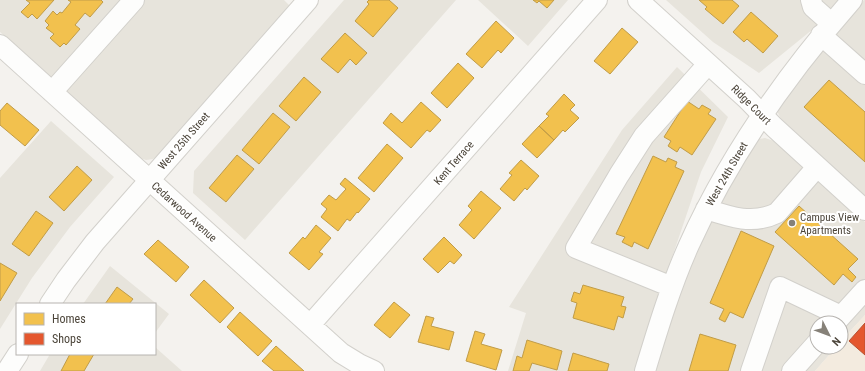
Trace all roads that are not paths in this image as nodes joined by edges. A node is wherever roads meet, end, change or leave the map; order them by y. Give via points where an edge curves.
1 (134, 0) edge
2 (597, 0) edge
3 (638, 0) edge
4 (811, 0) edge
5 (852, 0) edge
6 (303, 2) edge
7 (826, 29) junction
8 (0, 45) edge
9 (708, 64) junction
10 (865, 74) edge
11 (52, 92) junction
12 (762, 115) junction
13 (817, 167) junction
14 (149, 180) junction
15 (864, 207) edge
16 (706, 209) junction
17 (672, 287) junction
18 (865, 290) edge
19 (51, 303) edge
20 (829, 315) edge
21 (842, 315) edge
22 (310, 325) junction
23 (809, 352) edge
24 (17, 355) edge
25 (0, 366) edge
26 (6, 371) edge
27 (374, 371) edge
28 (645, 371) edge
29 (751, 371) edge
30 (792, 371) edge

1 - 11 street
2 - 22 street, Kent Terrace
3 - 9 street, Ridge Court
4 - 7 street
5 - 7 street, West 24th Street
6 - 14 street, West 25th Street
7 - 10 street
7 - 12 street, West 24th Street
8 - 11 street, Cedarwood Avenue
9 - 12 street, Ridge Court
9 - 17 street via 644,136 576,248
11 - 14 street, Cedarwood Avenue
12 - 13 street, Ridge Court
12 - 16 street, West 24th Street
13 - 15 street, Ridge Court
13 - 16 street via 777,213 768,217 735,218
14 - 19 street, West 25th Street via 95,242
14 - 22 street, Cedarwood Avenue
16 - 17 street, West 24th Street
17 - 28 street, West 24th Street
18 - 21 street
20 - 29 street via 780,287
22 - 27 street, Cedarwood Avenue via 341,353
23 - 30 street
24 - 26 street
25 - 26 street

